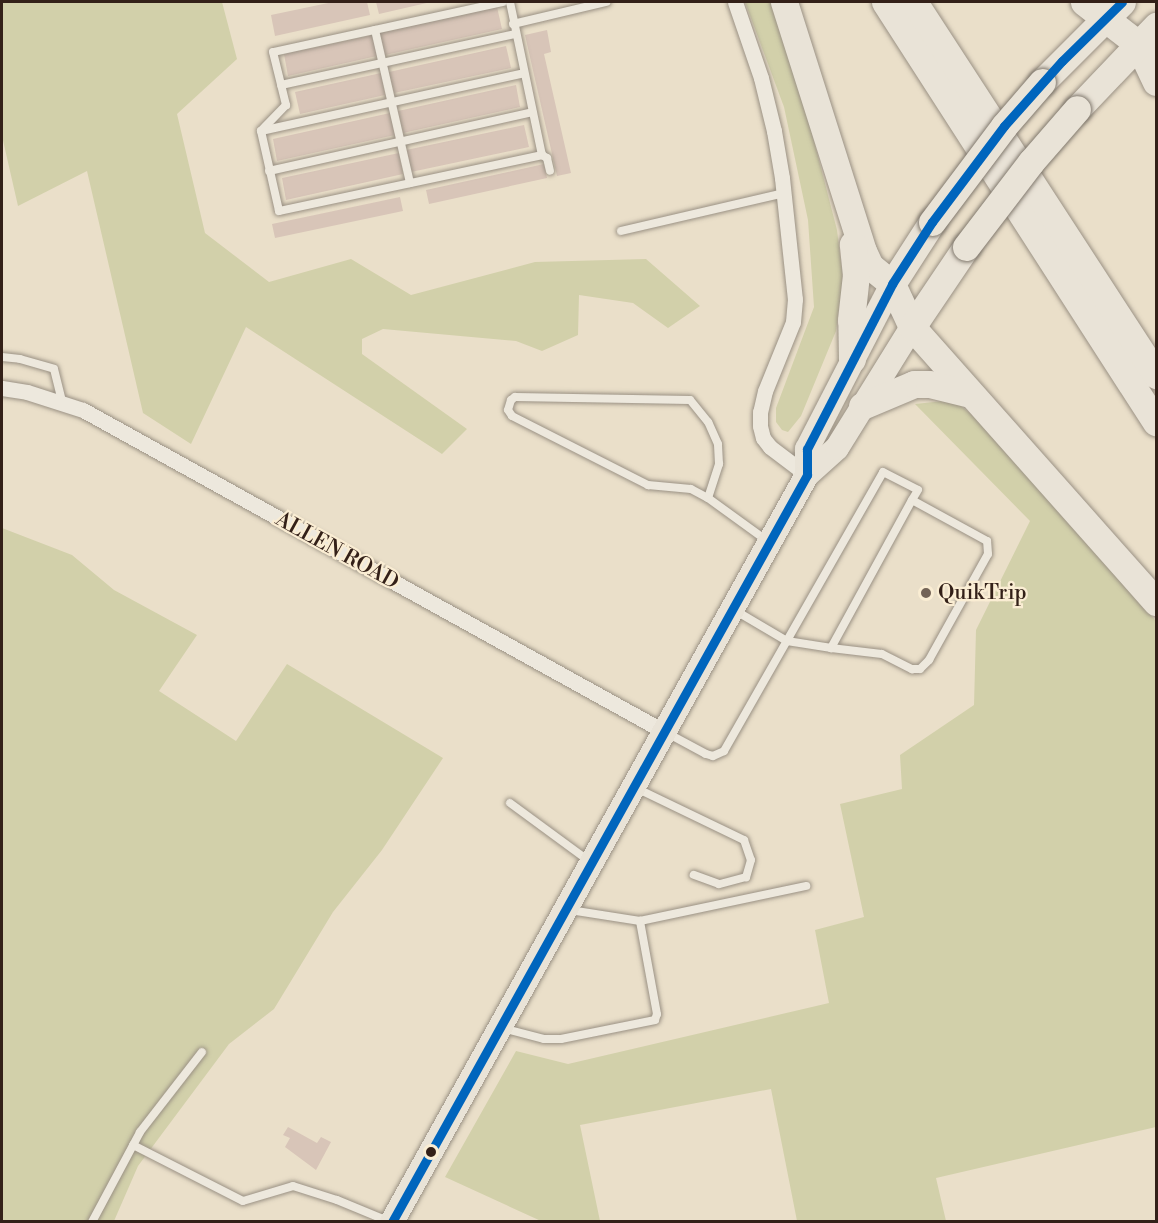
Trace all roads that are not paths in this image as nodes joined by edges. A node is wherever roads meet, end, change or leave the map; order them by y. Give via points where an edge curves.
1 (503, 2) edge
2 (510, 2) edge
3 (606, 2) edge
4 (735, 2) edge
5 (784, 2) edge
6 (885, 2) edge
7 (914, 2) edge
8 (1104, 7) edge
9 (513, 24) junction
10 (375, 30) junction
11 (515, 34) junction
12 (1147, 35) edge
13 (383, 63) junction
14 (524, 73) junction
15 (1156, 82) edge
16 (281, 85) junction
17 (392, 102) junction
18 (532, 112) junction
19 (261, 131) junction
20 (401, 142) junction
21 (542, 155) junction
22 (269, 171) junction
23 (550, 171) dead end
24 (410, 183) junction
25 (784, 193) junction
26 (848, 204) junction
27 (621, 231) dead end
28 (892, 284) junction
29 (912, 327) junction
30 (2, 357) edge
31 (852, 359) junction
32 (1156, 375) edge
33 (2, 388) edge
34 (970, 394) junction
35 (63, 404) junction
36 (862, 406) junction
37 (1156, 422) edge
38 (807, 475) junction
39 (708, 498) junction
40 (912, 500) junction
41 (769, 543) junction
42 (1156, 602) edge
43 (732, 609) junction
44 (788, 641) junction
45 (831, 648) junction
46 (665, 732) junction
47 (635, 788) junction
48 (510, 803) dead end
49 (593, 864) junction
50 (694, 874) dead end
51 (806, 886) dead end
52 (567, 910) junction
53 (640, 921) junction
54 (501, 1028) junction
55 (202, 1052) dead end
56 (133, 1145) junction
57 (92, 1221) edge
58 (391, 1221) edge

1 - 10 lane
2 - 9 lane
3 - 9 lane
4 - 25 street via 761,78
5 - 26 highway
6 - 37 highway
7 - 32 highway
8 - 12 highway
8 - 28 highway, bridge via 1004,126 932,222
9 - 11 lane
10 - 13 lane
10 - 16 lane via 273,52
11 - 13 lane
11 - 14 lane
12 - 15 highway
12 - 29 highway, bridge via 1031,162
13 - 16 lane
13 - 17 lane
14 - 17 lane
14 - 18 lane
16 - 19 lane via 285,105
17 - 19 lane
17 - 20 lane
18 - 20 lane
18 - 21 lane
19 - 22 lane
20 - 22 lane
20 - 24 lane
21 - 23 lane via 547,158
21 - 24 lane
22 - 24 lane via 279,211
25 - 27 lane
25 - 38 street via 795,299 793,322 765,391 760,426 770,447
26 - 28 highway via 870,266
26 - 31 highway via 856,275
28 - 29 highway
28 - 31 main road
29 - 34 highway
29 - 36 main road
30 - 35 lane via 54,369
31 - 38 main road via 807,449
33 - 35 street, ALLEN ROAD
34 - 36 highway via 914,384
34 - 42 highway
35 - 46 street, ALLEN ROAD via 93,415
36 - 38 main road via 837,448
38 - 41 main road
39 - 39 lane via 691,489 648,485 512,416 508,405 515,397 690,400 708,422 718,444 719,464
39 - 41 lane
40 - 44 lane via 918,490 883,472
40 - 45 lane
40 - 45 lane via 987,541 990,550 930,660 920,669 912,669 882,654
41 - 43 main road
43 - 44 lane
43 - 46 main road
44 - 45 lane
44 - 46 lane via 724,751 713,756 706,754
46 - 47 main road
47 - 49 main road
47 - 50 lane via 744,840 751,860 746,877 719,884
48 - 49 lane
49 - 52 main road
51 - 53 lane
52 - 53 lane
52 - 54 main road
53 - 54 lane via 655,1020 561,1039 544,1039
54 - 58 main road
55 - 56 lane
56 - 57 lane
56 - 58 lane via 243,1201 293,1186

